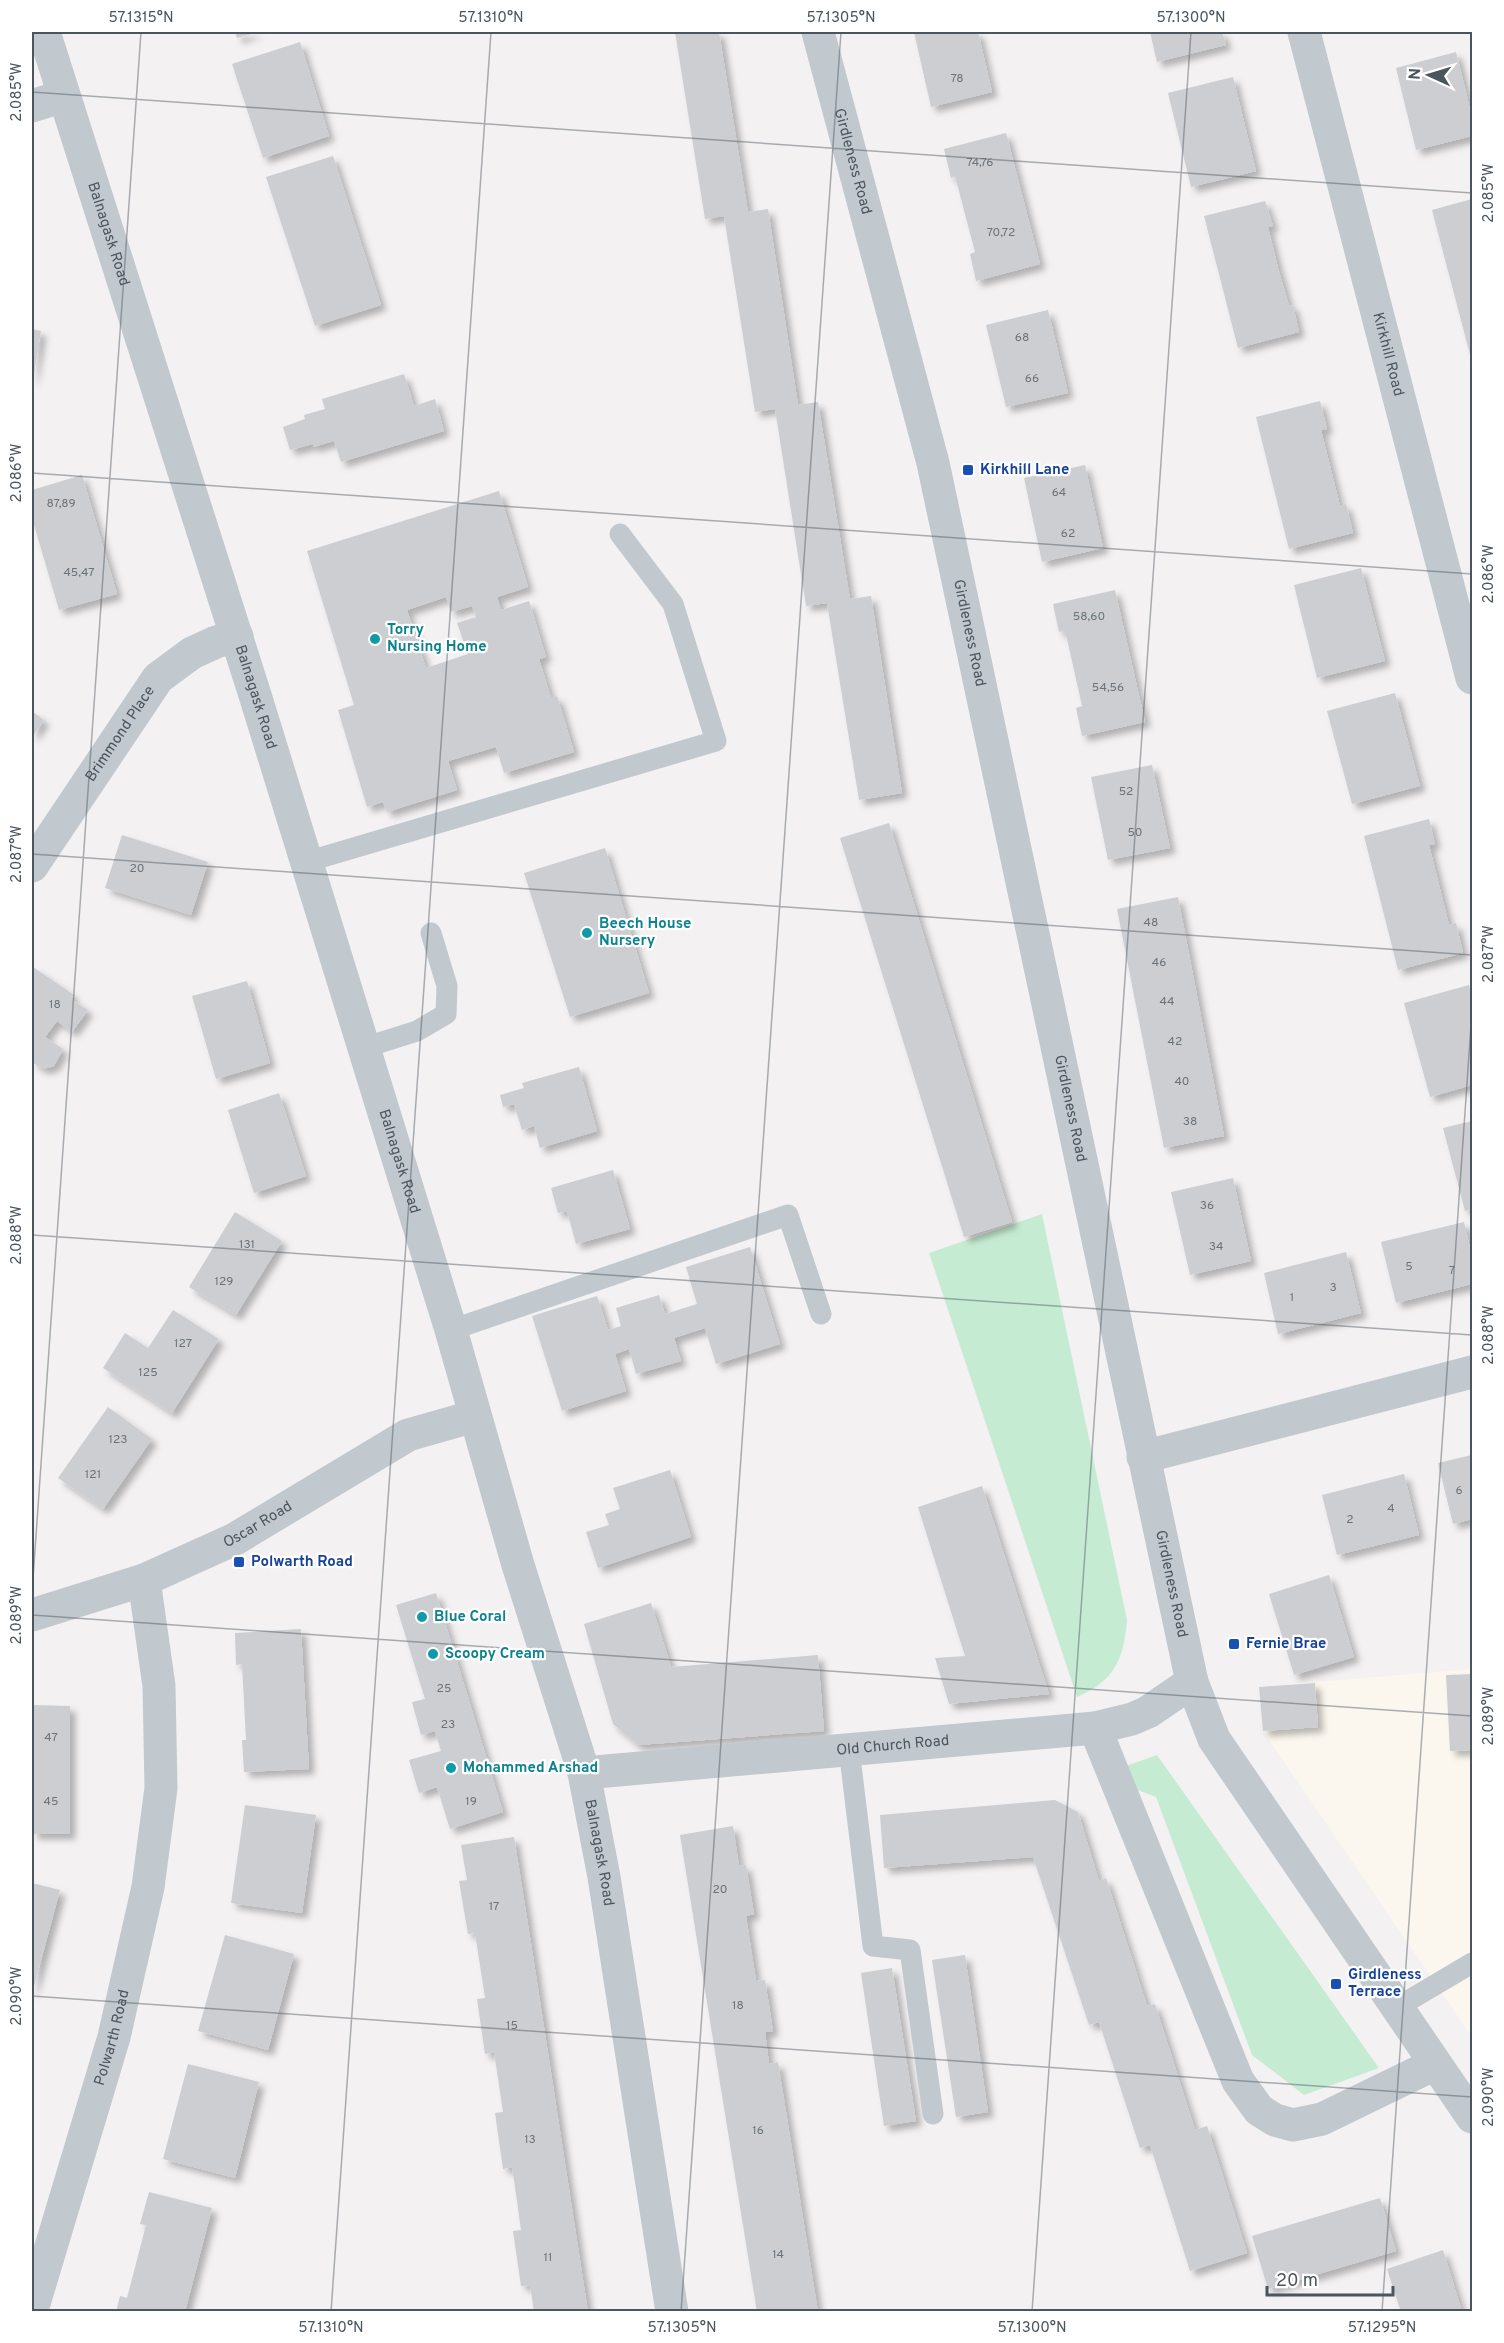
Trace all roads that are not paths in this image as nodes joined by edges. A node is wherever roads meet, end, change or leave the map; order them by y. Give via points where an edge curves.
1 (818, 32) edge
2 (1304, 32) edge
3 (41, 40) edge
4 (63, 96) junction
5 (32, 106) edge
6 (620, 534) dead end
7 (237, 636) junction
8 (1473, 678) edge
9 (306, 862) junction
10 (32, 866) edge
11 (431, 933) dead end
12 (363, 1048) junction
13 (821, 1314) dead end
14 (451, 1330) junction
15 (1473, 1372) edge
16 (475, 1416) junction
17 (1143, 1456) junction
18 (144, 1580) junction
19 (32, 1615) edge
20 (1192, 1682) junction
21 (1095, 1728) junction
22 (849, 1749) junction
23 (584, 1773) junction
24 (1473, 1963) edge
25 (1396, 2008) junction
26 (1435, 2064) junction
27 (933, 2114) dead end
28 (1473, 2117) edge
29 (32, 2305) edge
30 (672, 2312) edge

1 - 17 street, Girdleness Road via 933,463
2 - 8 street, Kirkhill Road
3 - 4 street, Balnagask Road
4 - 5 street
4 - 7 street, Balnagask Road
6 - 9 lane via 673,604 716,741
7 - 9 street, Balnagask Road
7 - 10 street, Brimmond Place via 192,653 158,678
9 - 12 street, Balnagask Road
11 - 12 lane via 447,986 446,1014 417,1031
12 - 14 street, Balnagask Road
13 - 14 lane via 788,1215
14 - 16 street, Balnagask Road
15 - 17 street
16 - 18 street, Oscar Road via 408,1435 235,1539
16 - 23 street, Balnagask Road
17 - 20 street, Girdleness Road
18 - 19 street, Oscar Road
18 - 29 street, Polwarth Road via 159,1686 161,1788 147,1887 114,2037
20 - 21 street, Old Church Road via 1148,1712
20 - 25 street, Girdleness Road via 1214,1739
21 - 22 street, Old Church Road
21 - 26 street via 1238,2081 1259,2110 1293,2125 1322,2119
22 - 23 street, Old Church Road
22 - 27 lane via 873,1946 910,1950
23 - 30 street, Balnagask Road
24 - 25 lane
25 - 26 street, Girdleness Road
26 - 28 street, Girdleness Road

